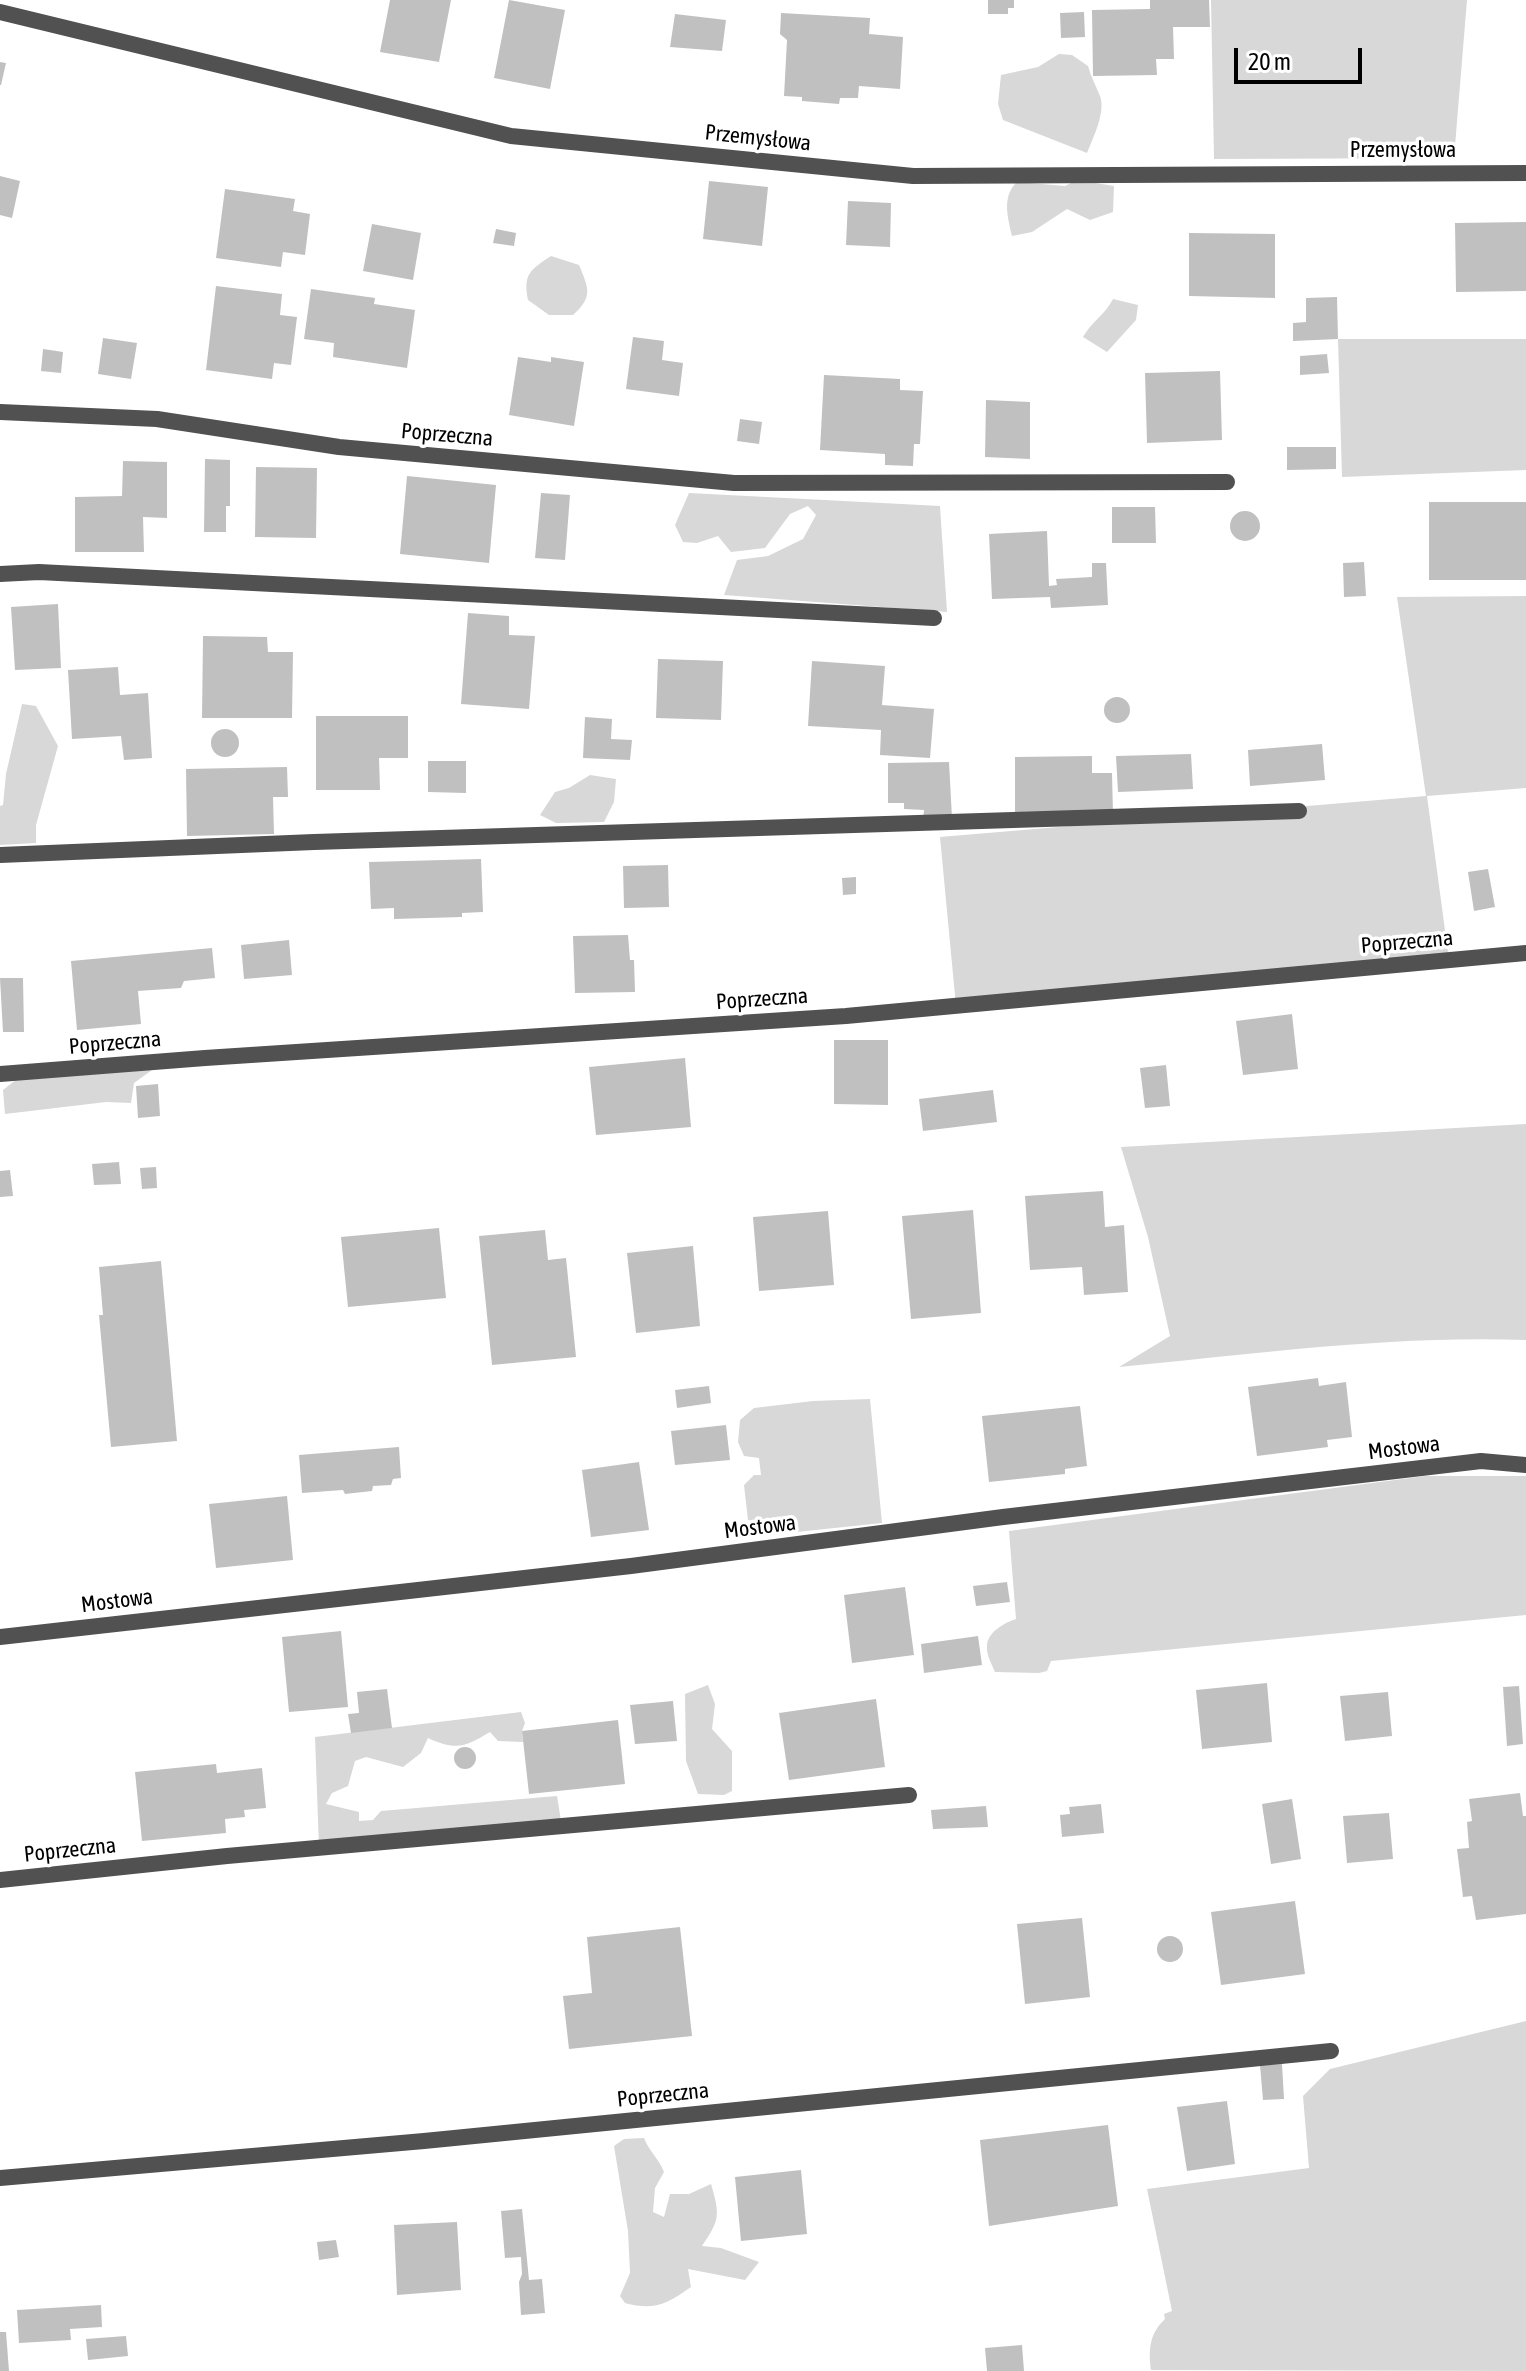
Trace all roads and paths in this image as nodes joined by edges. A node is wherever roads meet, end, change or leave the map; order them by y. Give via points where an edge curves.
1 (0, 12) edge
2 (1526, 173) edge
3 (0, 412) edge
4 (1227, 482) dead end
5 (0, 574) edge
6 (934, 618) dead end
7 (1299, 811) dead end
8 (0, 855) edge
9 (1526, 953) edge
10 (0, 1074) edge
11 (1526, 1465) edge
12 (0, 1637) edge
13 (909, 1795) dead end
14 (0, 1880) edge
15 (1331, 2051) dead end
16 (0, 2178) edge

1 - 2 street, Przemysłowa via 511,136 913,176
3 - 4 street, Poprzeczna via 157,419 339,447 734,483
5 - 6 street
7 - 8 street
9 - 10 street, Poprzeczna via 846,1016
11 - 12 street, Mostowa via 1481,1461
13 - 14 street, Poprzeczna
15 - 16 street, Poprzeczna

